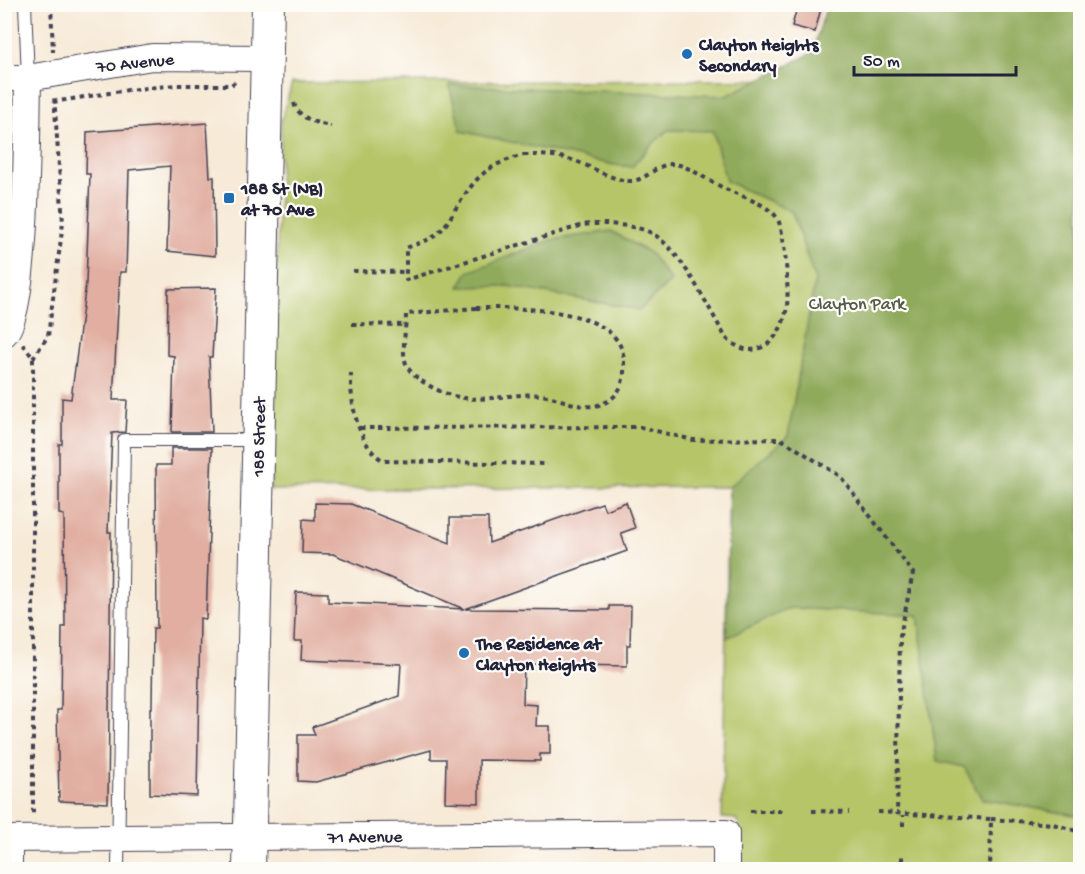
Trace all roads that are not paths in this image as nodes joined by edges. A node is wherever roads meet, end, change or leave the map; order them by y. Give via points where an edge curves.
1 (25, 4) edge
2 (268, 4) edge
3 (267, 57) junction
4 (16, 78) edge
5 (15, 210) edge
6 (12, 336) edge
7 (258, 440) junction
8 (18, 835) edge
9 (250, 837) junction
10 (119, 838) junction
11 (16, 870) edge
12 (118, 870) edge
13 (249, 870) edge
14 (726, 870) edge

1 - 4 lane
2 - 3 street, 188 Street
3 - 4 street, 70 Avenue via 152,57
3 - 7 street, 188 Street
4 - 5 street
5 - 6 street via 16,309
7 - 9 street, 188 Street
7 - 10 lane via 124,440
8 - 10 street, 71 Avenue
8 - 11 lane
9 - 10 street, 71 Avenue
9 - 13 street, 188 Street
9 - 14 street, 71 Avenue via 726,833
10 - 12 lane

